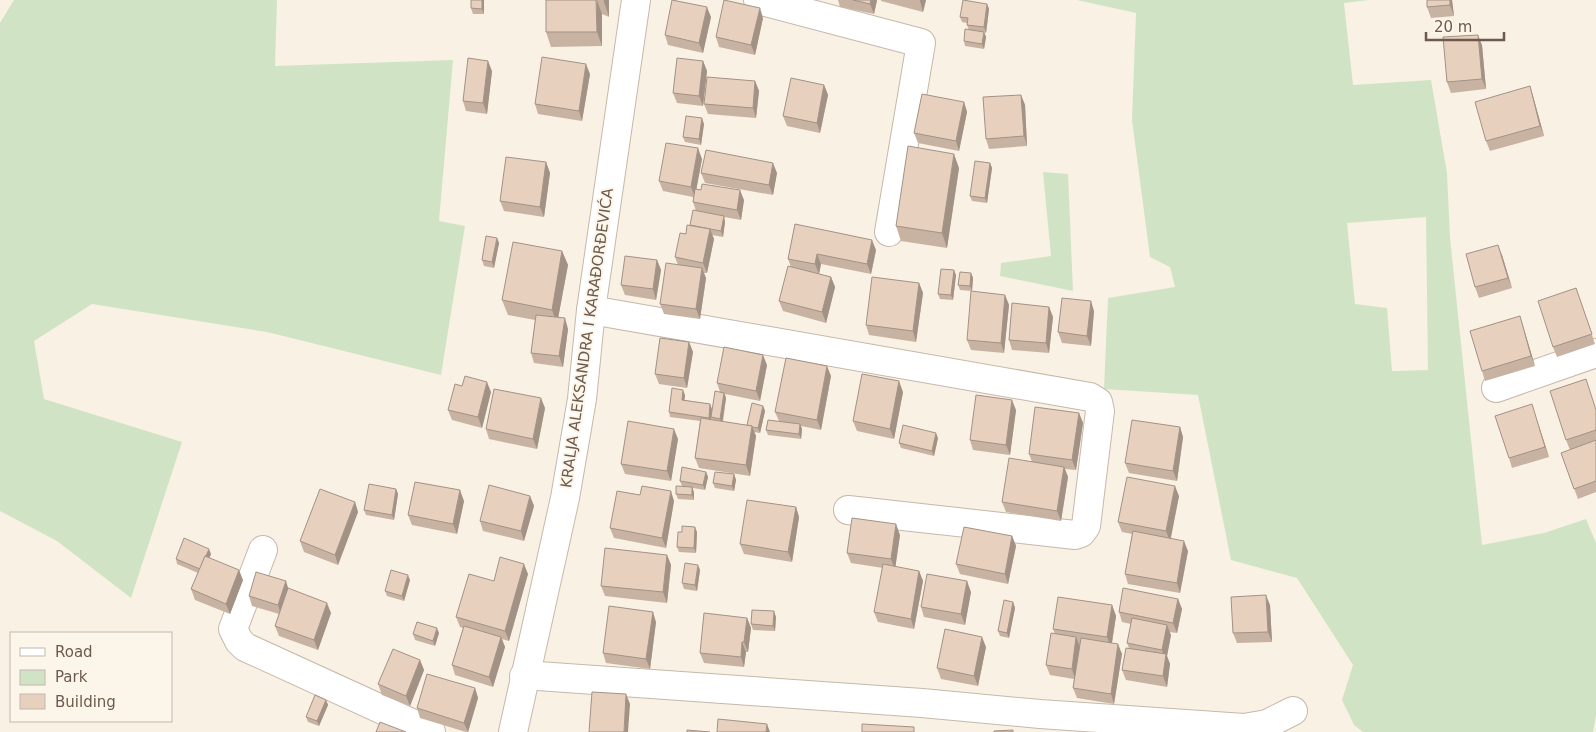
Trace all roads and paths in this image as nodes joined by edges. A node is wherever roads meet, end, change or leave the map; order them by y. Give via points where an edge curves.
1 (636, 0) edge
2 (758, 0) edge
3 (890, 232) dead end
4 (591, 310) junction
5 (1596, 353) edge
6 (1496, 388) dead end
7 (848, 510) dead end
8 (263, 550) dead end
9 (524, 676) junction
10 (1293, 711) dead end
11 (431, 732) edge
12 (512, 732) edge

1 - 4 street, KRALJA ALEKSANDRA I KARAĐORĐEVIĆA
2 - 3 street via 922,44
4 - 7 street via 1090,397 1098,402 1100,411 1086,526 1082,533 1075,535
4 - 9 street, KRALJA ALEKSANDRA I KARAĐORĐEVIĆA via 582,399 565,498
5 - 6 street
8 - 11 street via 233,629 239,641 245,647
9 - 10 street via 1244,728 1267,724
9 - 12 street, KRALJA ALEKSANDRA I KARAĐORĐEVIĆA

